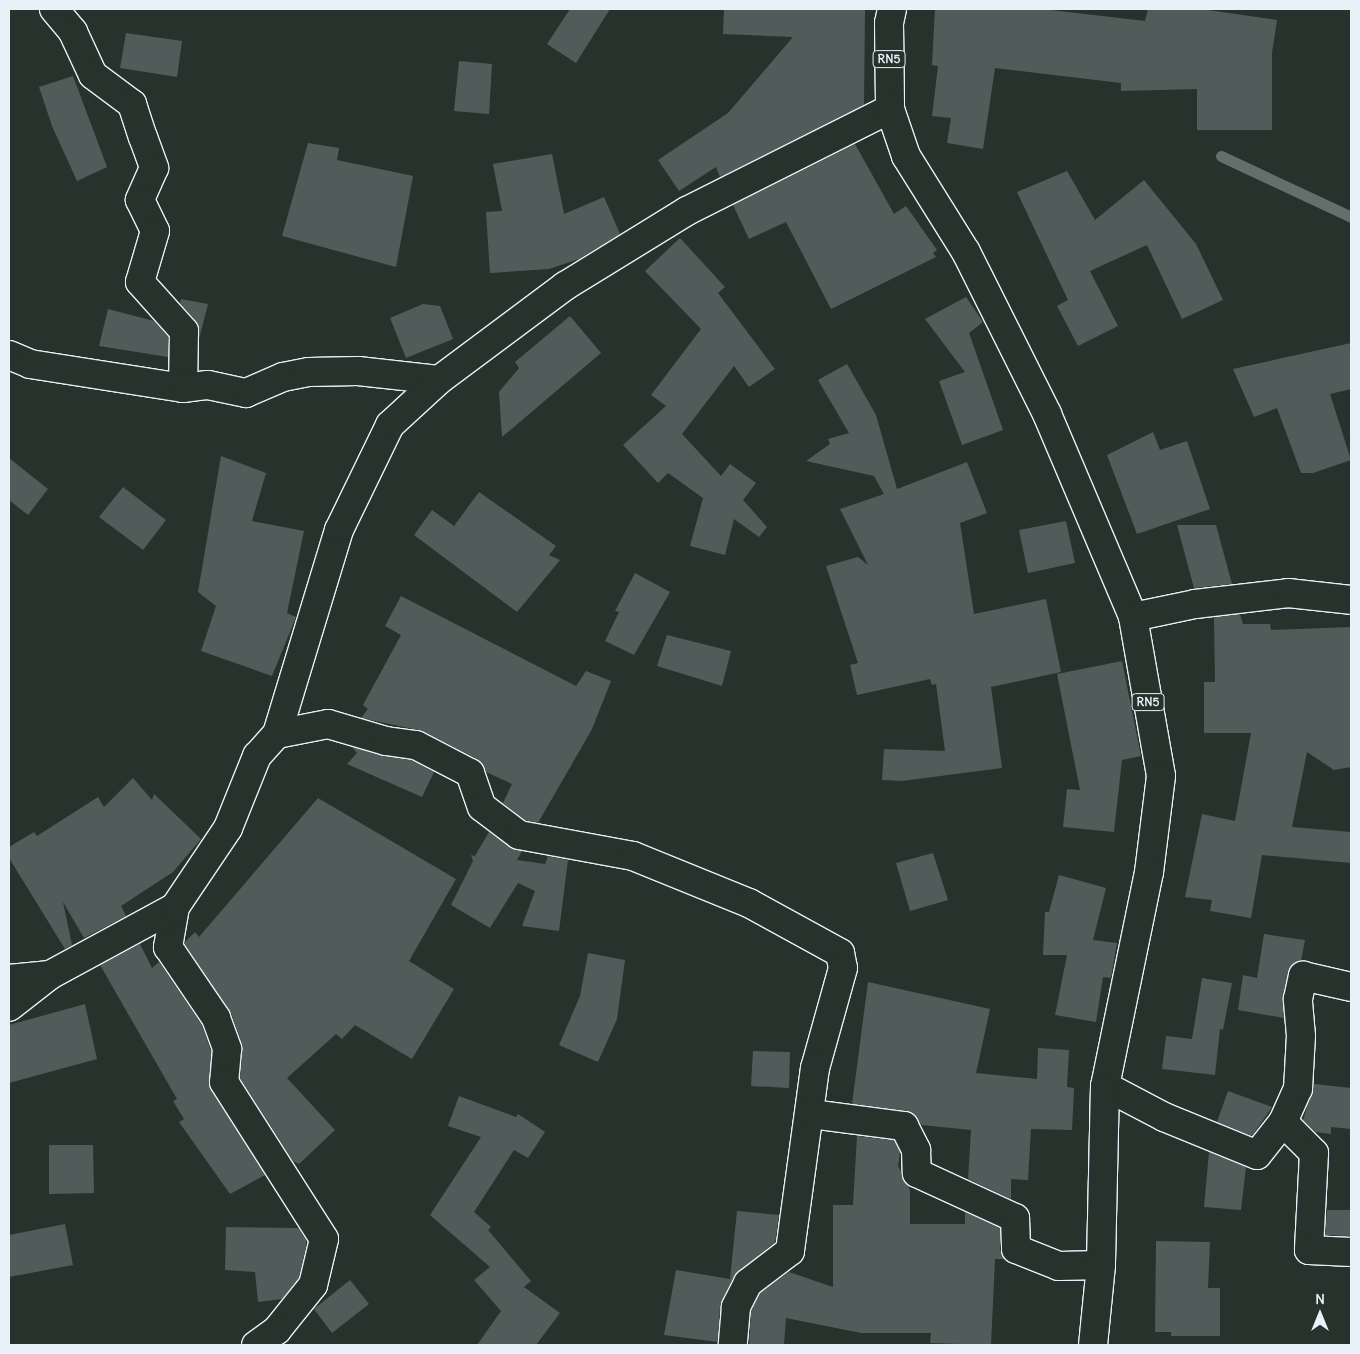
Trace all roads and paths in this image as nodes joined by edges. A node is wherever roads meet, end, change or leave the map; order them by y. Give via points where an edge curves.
1 (54, 9) edge
2 (892, 9) edge
3 (890, 109) junction
4 (9, 355) edge
5 (439, 380) junction
6 (183, 388) junction
7 (1351, 600) edge
8 (1133, 617) junction
9 (277, 734) junction
10 (175, 907) junction
11 (50, 975) junction
12 (9, 980) edge
13 (1351, 987) edge
14 (9, 1007) edge
15 (1105, 1086) junction
16 (811, 1114) junction
17 (1283, 1122) junction
18 (1351, 1252) edge
19 (1101, 1265) junction
20 (256, 1345) edge
21 (734, 1345) edge
22 (1093, 1345) edge

1 - 6 main road via 73,32 93,75 132,104 154,168 140,200 154,231 140,282 184,331
2 - 3 main road, RN5 via 889,23
3 - 5 main road via 687,211 565,286
3 - 8 main road, RN5 via 906,156 966,252 1047,414
4 - 6 main road via 30,364
5 - 6 main road via 358,370 283,377 246,393 208,385
5 - 9 main road via 390,425 365,473 339,530
7 - 8 main road via 1288,593 1196,604
8 - 15 main road, RN5 via 1161,776 1149,872
9 - 10 main road via 257,756 228,828
9 - 16 main road via 328,724 386,741 416,745 470,773 482,807 520,835 633,856 749,903 840,953 843,968 815,1068
10 - 11 main road
10 - 20 main road via 168,947 216,1018 227,1049 224,1082 324,1239 312,1285 277,1330
11 - 12 main road
11 - 14 main road
13 - 17 main road via 1303,976 1298,999 1302,1036 1298,1089
15 - 17 main road via 1164,1117 1258,1154
15 - 19 main road, RN5
16 - 19 main road via 904,1126 916,1150 917,1173 1015,1218 1016,1249 1058,1266
16 - 21 main road via 790,1251 748,1283 736,1307
17 - 18 main road via 1314,1153 1309,1250
19 - 22 main road, RN5

